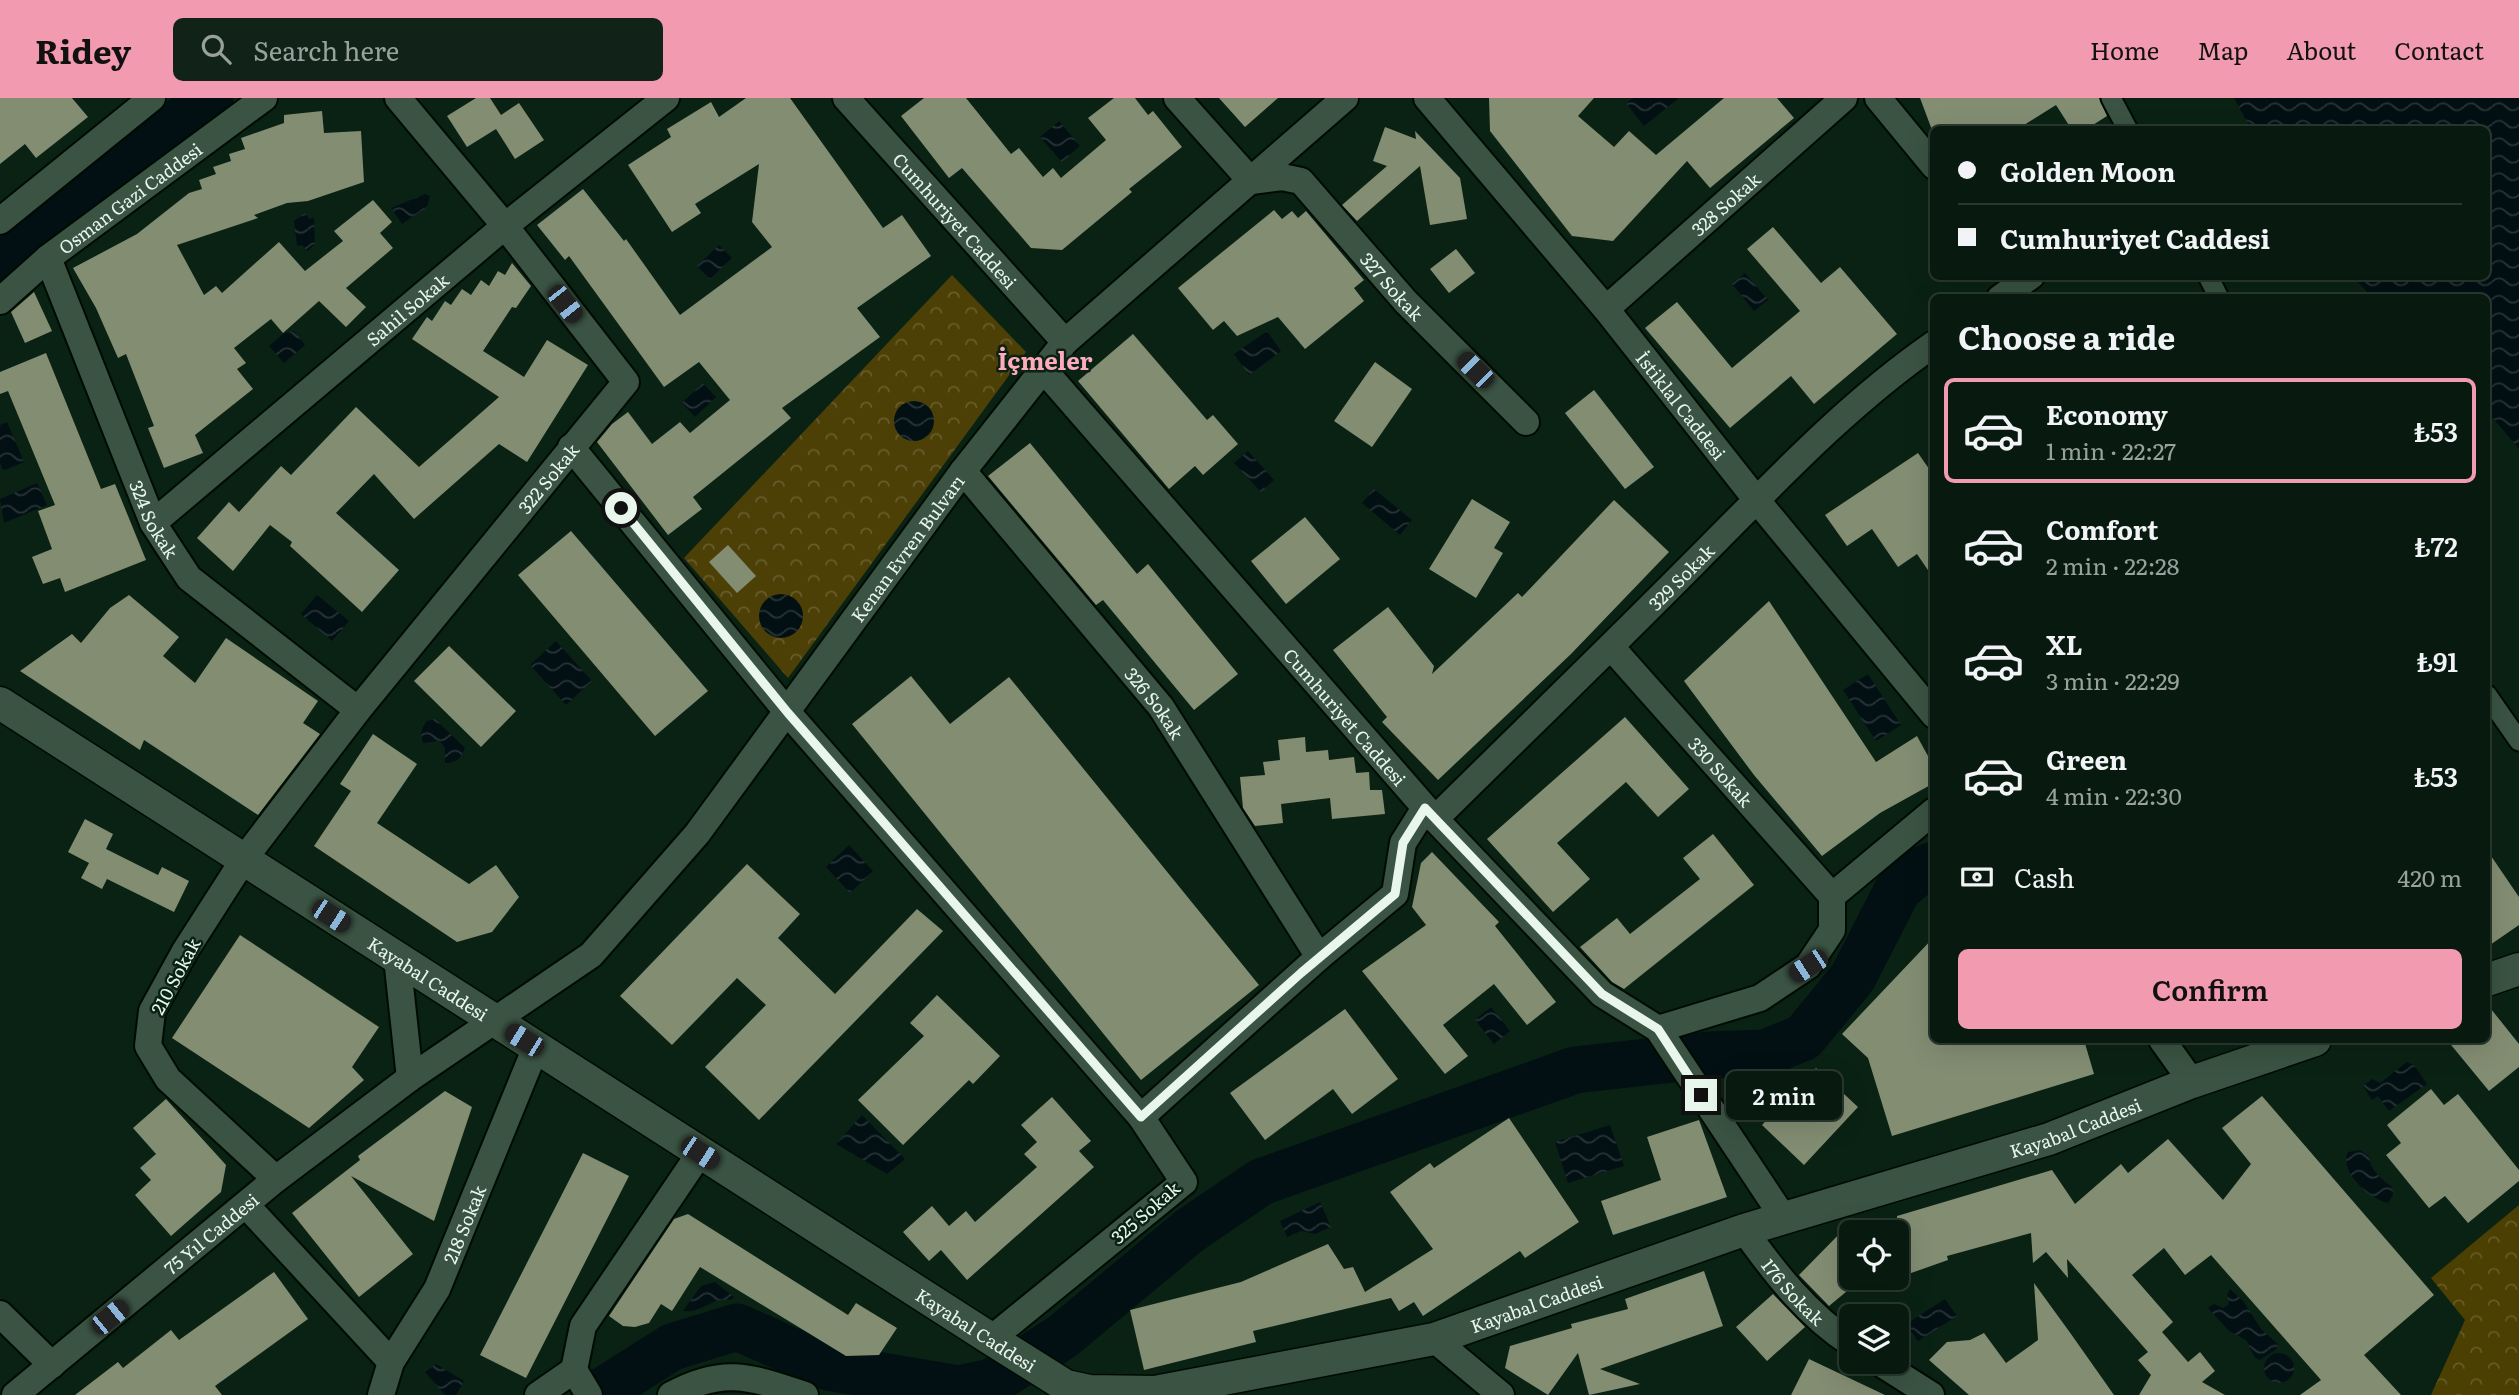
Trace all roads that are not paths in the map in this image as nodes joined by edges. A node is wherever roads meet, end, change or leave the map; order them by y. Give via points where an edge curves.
1 (152, 98) edge
2 (264, 98) edge
3 (398, 98) edge
4 (666, 98) edge
5 (846, 98) edge
6 (1177, 98) edge
7 (1345, 98) edge
8 (1427, 98) edge
9 (1844, 98) edge
10 (1878, 98) edge
11 (2111, 98) edge
12 (122, 107) edge
13 (2126, 126) edge
14 (1930, 161) edge
15 (1251, 181) junction
16 (0, 221) edge
17 (505, 226) junction
18 (48, 258) junction
19 (2023, 280) edge
20 (2005, 294) edge
21 (0, 300) edge
22 (1606, 309) junction
23 (1065, 342) junction
24 (1930, 347) edge
25 (1042, 368) junction
26 (1526, 422) dead end
27 (571, 447) junction
28 (963, 471) junction
29 (1755, 498) junction
30 (153, 523) junction
31 (1611, 647) junction
32 (2490, 699) edge
33 (0, 703) edge
34 (358, 710) junction
35 (1930, 710) edge
36 (788, 713) junction
37 (2519, 741) edge
38 (1430, 813) junction
39 (1930, 814) edge
40 (244, 859) junction
41 (1832, 896) junction
42 (1320, 957) junction
43 (397, 958) junction
44 (2519, 968) edge
45 (2490, 979) edge
46 (496, 1021) junction
47 (1658, 1029) junction
48 (2164, 1043) edge
49 (2306, 1043) edge
50 (536, 1047) junction
51 (410, 1078) junction
52 (2192, 1082) junction
53 (1141, 1117) junction
54 (700, 1153) junction
55 (276, 1179) junction
56 (247, 1206) junction
57 (1783, 1217) junction
58 (1744, 1230) junction
59 (0, 1314) edge
60 (1839, 1336) edge
61 (991, 1339) junction
62 (1434, 1339) junction
63 (391, 1362) junction
64 (52, 1365) junction
65 (575, 1370) junction
66 (1898, 1374) edge
67 (1058, 1386) edge
68 (15, 1395) edge
69 (381, 1395) edge
70 (538, 1395) edge
71 (589, 1395) edge
72 (671, 1395) edge
73 (805, 1395) edge
74 (1501, 1395) edge
75 (1931, 1395) edge

1 - 12 street
2 - 18 street, Osman Gazi Caddesi
3 - 17 street, 322 Sokak
4 - 17 street, Sahil Sokak
5 - 23 street, Cumhuriyet Caddesi
6 - 15 street
7 - 15 street, Kenan Evren Bulvarı
8 - 22 street, İstiklal Caddesi
9 - 22 street, 328 Sokak
10 - 14 street
11 - 13 street
12 - 16 street
15 - 23 street, Kenan Evren Bulvarı
15 - 26 street, 327 Sokak via 1282,177 1301,181 1406,302
17 - 27 street, 322 Sokak via 626,382
17 - 30 street, Sahil Sokak
18 - 21 street, Osman Gazi Caddesi
18 - 30 street, 324 Sokak
19 - 20 street
22 - 29 street, İstiklal Caddesi
23 - 25 street, Kenan Evren Bulvarı
24 - 29 street, 329 Sokak via 1843,415
25 - 28 street, Kenan Evren Bulvarı
25 - 38 street, Cumhuriyet Caddesi
27 - 34 street, 322 Sokak
27 - 36 street, 325 Sokak
28 - 36 street, Kenan Evren Bulvarı
28 - 42 street, 326 Sokak via 1161,707
29 - 31 street, 329 Sokak
29 - 35 street, İstiklal Caddesi
30 - 34 street, 324 Sokak via 189,578
31 - 38 street, 329 Sokak
31 - 41 street, 330 Sokak
32 - 37 street
33 - 40 street, Kayabal Caddesi
34 - 40 street, 322 Sokak
36 - 46 street, Kenan Evren Bulvarı via 697,834 591,955
36 - 53 street, 325 Sokak
38 - 42 street, 329 Sokak via 1403,843 1395,894
38 - 47 street, Cumhuriyet Caddesi via 1602,994
39 - 41 street
40 - 43 street, Kayabal Caddesi
40 - 55 street, 210 Sokak via 152,1011 148,1046 168,1079
41 - 47 street via 1832,930 1808,966 1760,998
42 - 53 street, 329 Sokak
43 - 46 street, Kayabal Caddesi
43 - 51 street
44 - 45 street
46 - 50 street, Kayabal Caddesi
46 - 51 street, 75 Yıl Caddesi
47 - 57 street, Cumhuriyet Caddesi
48 - 52 street
49 - 52 street, Kayabal Caddesi
50 - 54 street, Kayabal Caddesi
50 - 63 street, 218 Sokak via 437,1289
51 - 55 street, 75 Yıl Caddesi
52 - 57 street, Kayabal Caddesi via 2049,1139
53 - 61 street, 325 Sokak via 1184,1182
54 - 61 street, Kayabal Caddesi
54 - 65 street via 583,1326
55 - 56 street, 75 Yıl Caddesi
56 - 63 street
56 - 64 street, 75 Yıl Caddesi
57 - 58 street, Kayabal Caddesi
58 - 60 street, 176 Sokak via 1773,1270
58 - 62 street, Kayabal Caddesi
59 - 64 street
61 - 67 street, Kayabal Caddesi
62 - 67 street, Kayabal Caddesi via 1155,1392
62 - 74 street
63 - 69 street, 218 Sokak
64 - 68 street, 75 Yıl Caddesi
65 - 70 street
65 - 71 street
66 - 75 street
72 - 73 street via 696,1381 746,1375

